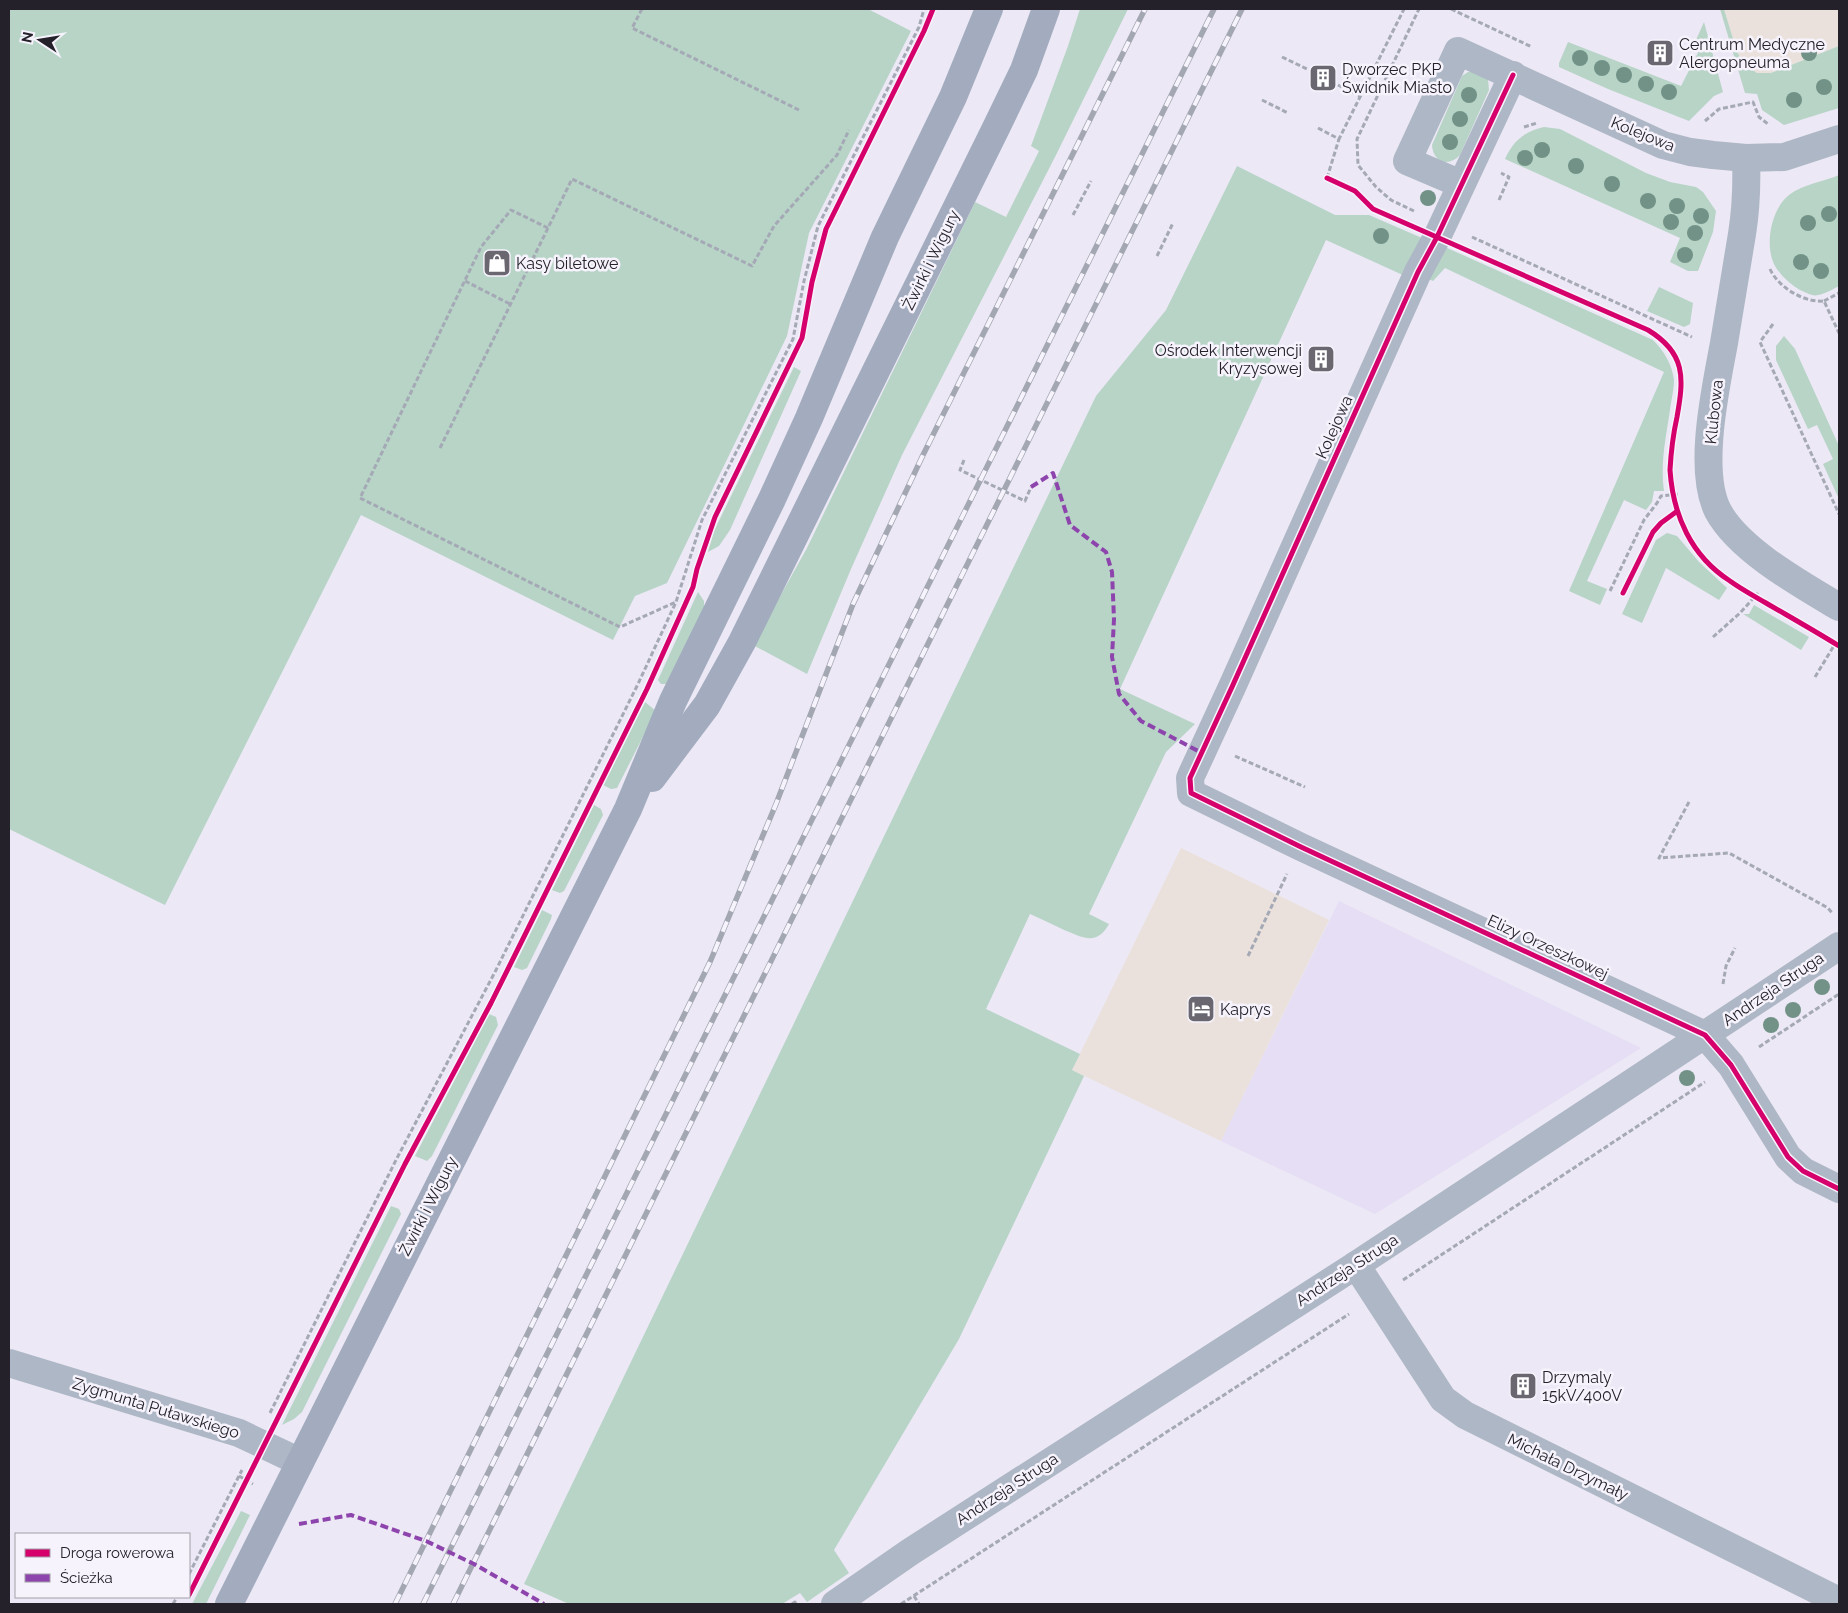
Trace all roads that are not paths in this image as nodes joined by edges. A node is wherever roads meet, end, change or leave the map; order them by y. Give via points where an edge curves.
1 (989, 9) edge
2 (1046, 9) edge
3 (1513, 75) junction
4 (1839, 139) edge
5 (1746, 158) junction
6 (1461, 184) junction
7 (1839, 607) edge
8 (1191, 793) joint
9 (628, 809) junction
10 (1839, 946) edge
11 (1705, 1035) junction
12 (1839, 1189) edge
13 (1356, 1265) junction
14 (9, 1363) edge
15 (300, 1462) junction
16 (854, 1600) edge
17 (1839, 1601) edge
18 (228, 1604) edge

1 - 9 main road via 953,97 885,237 809,418 673,701
2 - 9 main road, Żwirki i Wigury via 1024,70 742,642 707,705
3 - 5 street, Kolejowa via 1663,144 1690,152
3 - 6 street, Kolejowa
3 - 6 street, Kolejowa via 1458,51 1407,161
4 - 5 street, Kolejowa via 1784,158
5 - 7 street, Klubowa via 1747,188 1742,232 1713,410 1709,458 1711,488 1718,511 1745,543
6 - 8 street, Kolejowa via 1418,272 1190,778
8 - 11 street, Elizy Orzeszkowej
9 - 15 main road, Żwirki i Wigury
10 - 11 street, Andrzeja Struga
11 - 12 street, Elizy Orzeszkowej via 1732,1065 1788,1157 1804,1171
11 - 13 street, Andrzeja Struga
13 - 16 street, Andrzeja Struga via 910,1552
13 - 17 street, Michała Drzymały via 1443,1399 1465,1416
14 - 15 street, Zygmunta Puławskiego via 230,1430
15 - 18 main road, Żwirki i Wigury

